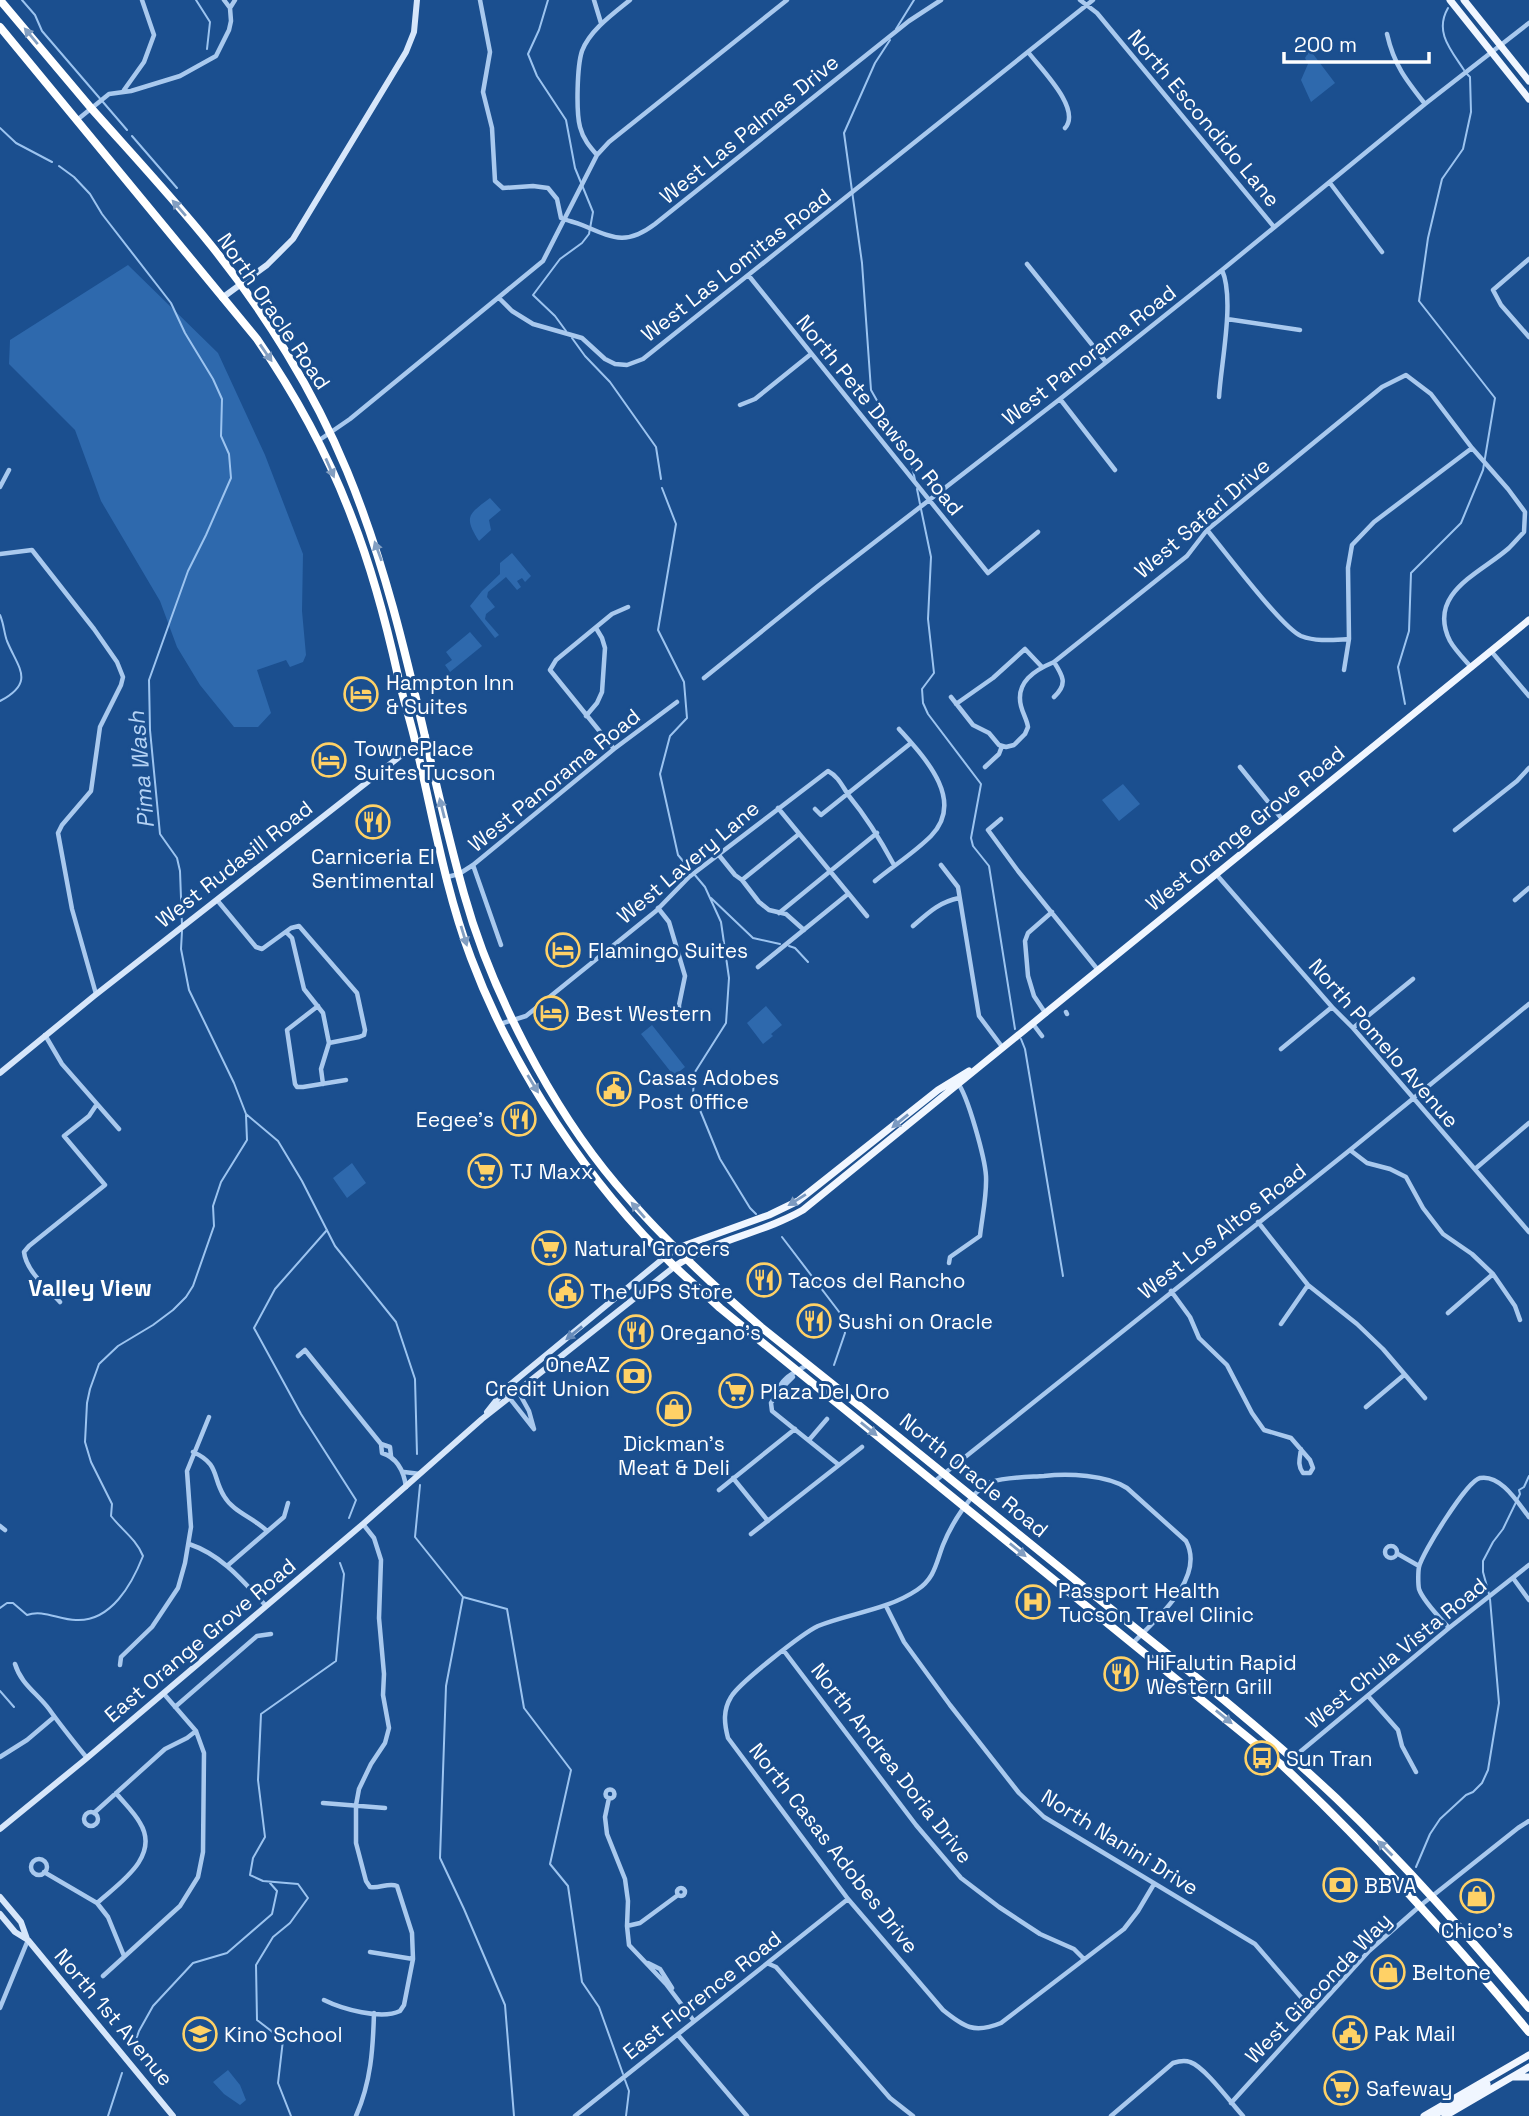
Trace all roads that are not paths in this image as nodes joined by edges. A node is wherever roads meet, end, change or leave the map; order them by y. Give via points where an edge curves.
1 (0, 0) edge
2 (142, 0) edge
3 (224, 0) edge
4 (234, 0) edge
5 (417, 0) edge
6 (480, 0) edge
7 (594, 0) edge
8 (630, 0) edge
9 (787, 0) edge
10 (941, 0) edge
11 (1080, 0) edge
12 (1093, 0) edge
13 (1450, 0) edge
14 (1464, 0) edge
15 (1087, 5) junction
16 (230, 8) junction
17 (601, 23) junction
18 (1529, 23) edge
19 (0, 27) edge
20 (1387, 34) dead end
21 (1501, 46) junction
22 (1028, 52) junction
23 (1492, 53) junction
24 (1529, 81) edge
25 (124, 91) junction
26 (1529, 99) edge
27 (1425, 104) junction
28 (92, 108) junction
29 (77, 120) junction
30 (1065, 128) dead end
31 (597, 155) junction
32 (1330, 183) junction
33 (565, 220) junction
34 (1274, 227) junction
35 (1381, 252) dead end
36 (1529, 259) edge
37 (1027, 264) dead end
38 (1222, 270) junction
39 (749, 276) junction
40 (239, 284) junction
41 (222, 298) junction
42 (499, 298) junction
43 (1227, 319) junction
44 (1300, 330) dead end
45 (1529, 337) edge
46 (811, 354) junction
47 (1106, 362) junction
48 (1219, 397) dead end
49 (1060, 399) junction
50 (740, 405) dead end
51 (330, 433) junction
52 (318, 441) junction
53 (1472, 448) junction
54 (9, 470) dead end
55 (1115, 470) dead end
56 (0, 486) edge
57 (928, 500) junction
58 (1527, 523) edge
59 (1207, 530) junction
60 (1038, 532) dead end
61 (0, 554) edge
62 (628, 607) dead end
63 (396, 615) junction
64 (384, 618) junction
65 (1529, 620) edge
66 (596, 628) junction
67 (1349, 639) junction
68 (1490, 651) junction
69 (1054, 662) junction
70 (1042, 667) junction
71 (1471, 667) junction
72 (1344, 670) dead end
73 (704, 678) dead end
74 (1529, 696) edge
75 (951, 697) dead end
76 (1054, 697) dead end
77 (677, 702) dead end
78 (957, 704) junction
79 (586, 716) junction
80 (899, 729) dead end
81 (426, 736) junction
82 (911, 743) junction
83 (416, 744) junction
84 (1002, 746) junction
85 (614, 749) junction
86 (985, 767) dead end
87 (1240, 767) dead end
88 (1529, 768) edge
89 (847, 793) junction
90 (778, 808) junction
91 (815, 809) dead end
92 (1001, 819) dead end
93 (1282, 819) junction
94 (1455, 830) dead end
95 (877, 833) junction
96 (799, 834) junction
97 (718, 854) junction
98 (474, 865) junction
99 (894, 865) junction
100 (941, 865) dead end
101 (830, 872) junction
102 (459, 874) junction
103 (1216, 874) junction
104 (447, 877) junction
105 (742, 880) junction
106 (875, 881) dead end
107 (1529, 888) edge
108 (848, 894) junction
109 (959, 898) junction
110 (217, 900) junction
111 (1515, 900) dead end
112 (658, 908) junction
113 (1052, 912) junction
114 (779, 913) junction
115 (867, 916) dead end
116 (913, 926) dead end
117 (804, 930) junction
118 (286, 932) junction
119 (501, 945) dead end
120 (758, 967) dead end
121 (1099, 970) junction
122 (1413, 979) dead end
123 (96, 994) junction
124 (1529, 1004) edge
125 (318, 1006) junction
126 (1332, 1007) junction
127 (1046, 1014) junction
128 (679, 1015) dead end
129 (513, 1021) junction
130 (500, 1024) junction
131 (1033, 1024) junction
132 (1353, 1028) junction
133 (45, 1035) junction
134 (1042, 1036) dead end
135 (329, 1043) junction
136 (1003, 1048) junction
137 (1281, 1049) dead end
138 (0, 1073) edge
139 (346, 1080) dead end
140 (956, 1082) junction
141 (323, 1084) junction
142 (1412, 1098) junction
143 (97, 1104) junction
144 (1529, 1123) edge
145 (119, 1129) dead end
146 (1350, 1150) junction
147 (1475, 1169) junction
148 (1258, 1223) junction
149 (1529, 1232) edge
150 (675, 1249) junction
151 (665, 1257) junction
152 (685, 1259) junction
153 (949, 1263) dead end
154 (674, 1267) junction
155 (1493, 1274) junction
156 (1308, 1285) junction
157 (1171, 1291) junction
158 (60, 1302) dead end
159 (1448, 1313) dead end
160 (1520, 1320) dead end
161 (1281, 1324) dead end
162 (298, 1356) dead end
163 (808, 1364) junction
164 (795, 1373) junction
165 (1404, 1376) junction
166 (513, 1382) junction
167 (504, 1391) junction
168 (518, 1391) junction
169 (510, 1397) junction
170 (1425, 1398) dead end
171 (1366, 1407) dead end
172 (209, 1417) dead end
173 (482, 1419) junction
174 (827, 1419) dead end
175 (795, 1429) junction
176 (809, 1440) junction
177 (862, 1447) dead end
178 (1301, 1449) junction
179 (193, 1452) junction
180 (839, 1465) junction
181 (404, 1472) junction
182 (421, 1474) junction
183 (944, 1474) junction
184 (733, 1478) junction
185 (934, 1482) junction
186 (406, 1488) junction
187 (719, 1490) dead end
188 (974, 1497) junction
189 (288, 1503) dead end
190 (965, 1507) junction
191 (1529, 1517) edge
192 (768, 1521) junction
193 (363, 1524) junction
194 (267, 1531) junction
195 (751, 1534) dead end
196 (189, 1544) junction
197 (1398, 1554) dead end
198 (1529, 1565) edge
199 (227, 1566) junction
200 (1419, 1566) junction
201 (1513, 1578) junction
202 (1528, 1598) edge
203 (266, 1606) junction
204 (886, 1606) junction
205 (1449, 1628) junction
206 (1142, 1633) junction
207 (271, 1634) dead end
208 (1133, 1643) junction
209 (784, 1651) junction
210 (15, 1664) dead end
211 (120, 1665) dead end
212 (164, 1694) junction
213 (1368, 1696) junction
214 (175, 1707) junction
215 (54, 1717) junction
216 (195, 1731) junction
217 (0, 1757) edge
218 (88, 1758) junction
219 (1293, 1758) junction
220 (1283, 1766) junction
221 (1416, 1772) dead end
222 (116, 1793) junction
223 (609, 1798) dead end
224 (323, 1802) dead end
225 (355, 1805) junction
226 (385, 1808) dead end
227 (94, 1814) dead end
228 (1529, 1822) edge
229 (0, 1829) edge
230 (44, 1872) dead end
231 (1154, 1884) junction
232 (678, 1895) dead end
233 (0, 1897) edge
234 (1432, 1897) junction
235 (848, 1899) junction
236 (97, 1903) junction
237 (1421, 1905) junction
238 (0, 1914) edge
239 (627, 1926) junction
240 (28, 1940) junction
241 (370, 1952) dead end
242 (124, 1956) junction
243 (413, 1959) junction
244 (1084, 1959) junction
245 (768, 1964) junction
246 (103, 1976) dead end
247 (324, 2000) dead end
248 (1, 2003) edge
249 (1529, 2008) edge
250 (1314, 2011) junction
251 (374, 2013) junction
252 (694, 2021) junction
253 (1529, 2032) edge
254 (678, 2035) junction
255 (1529, 2055) edge
256 (1521, 2059) junction
257 (1529, 2067) edge
258 (1511, 2077) junction
259 (1529, 2077) edge
260 (1231, 2103) junction
261 (172, 2116) edge
262 (356, 2116) edge
263 (575, 2116) edge
264 (747, 2116) edge
265 (913, 2116) edge
266 (1111, 2116) edge
267 (1243, 2116) edge
268 (1424, 2116) edge
269 (1433, 2116) edge
270 (1445, 2116) edge

28 -> 1 highway, North Oracle Road
2 - 25 street via 154,35 144,62
3 - 16 street
4 - 16 street
5 - 40 main road via 414,32 406,52 293,239
6 - 33 street via 490,52 483,92 492,128 495,181 503,188 548,188
7 - 17 street
8 - 17 street
9 - 31 street
10 - 33 street, West Las Palmas Drive via 643,233 618,238
11 - 15 street, North Escondido Lane
12 - 15 street, West Las Lomitas Road
13 - 23 main road
14 - 21 main road
15 - 22 street, West Las Lomitas Road
15 - 34 street, North Escondido Lane
16 - 25 street via 229,30 216,56 183,75
17 - 31 street via 582,51 578,79 580,127
18 - 21 street, West Panorama Road
19 - 29 highway, North Oracle Road
20 - 27 street via 1398,68
21 - 23 street, West Panorama Road
21 - 24 main road
22 - 30 street via 1063,98 1071,121
22 - 39 street, West Las Lomitas Road
23 - 26 main road
23 - 27 street, West Panorama Road
25 - 28 street via 109,94
27 - 32 street, West Panorama Road
28 - 29 street
40 -> 28 highway, North Oracle Road
29 - 41 highway, North Oracle Road
31 - 33 street
32 - 34 street, West Panorama Road
32 - 35 street
33 - 42 street via 543,261
34 - 38 street, West Panorama Road
36 - 45 street via 1493,290
37 - 47 street
38 - 43 street via 1228,283
38 - 47 street, West Panorama Road
39 - 42 street, West Las Lomitas Road via 643,359 621,366 609,362 577,335 533,324
39 - 46 street, North Pete Dawson Road
40 - 41 main road
40 - 51 highway, North Oracle Road via 300,374
41 -> 52 highway, North Oracle Road via 288,385
42 - 51 street
43 - 44 street
43 - 48 street
46 - 50 street via 755,399
46 - 57 street, North Pete Dawson Road
47 - 49 street, West Panorama Road
49 - 55 street
49 - 57 street, West Panorama Road
51 - 52 street
63 -> 51 highway, North Oracle Road via 382,562
52 -> 64 highway, North Oracle Road via 352,516
53 - 58 street via 1525,512
53 - 59 street, West Safari Drive via 1431,394 1406,375 1382,387
53 - 67 street via 1374,522 1352,545
54 - 56 street
57 - 60 street, North Pete Dawson Road via 988,573
57 - 73 street, West Panorama Road
58 - 71 street via 1509,548 1457,587 1445,608 1451,642
59 - 67 street via 1298,635 1319,641
59 - 69 street, West Safari Drive via 1187,556
61 - 123 street via 32,550 94,629 123,677 100,727 91,791 58,833 72,909
62 - 66 street
63 - 64 highway
63 - 81 highway, North Oracle Road
64 - 83 highway, North Oracle Road
65 - 68 main road, West Orange Grove Road
66 - 79 street via 605,648 602,692
66 - 79 street via 548,667
67 - 72 street
68 - 71 main road, West Orange Grove Road
68 - 74 street
69 - 70 street, West Safari Drive
69 - 76 street via 1063,682
70 - 78 street via 1025,649
70 - 84 street, West Safari Drive via 1024,681 1020,692 1028,727 1025,734 1014,745
71 - 93 main road, West Orange Grove Road
75 - 78 street
77 - 85 street, West Panorama Road
78 - 84 street via 973,725
79 - 85 street
80 - 82 street
81 - 83 main road, West Rudasill Road
102 -> 81 highway, North Oracle Road
82 - 89 street
82 - 99 street via 943,789 945,805 932,835
83 - 104 highway, North Oracle Road
83 - 110 main road, West Rudasill Road
84 - 86 street, West Safari Drive
85 - 98 street, West Panorama Road
87 - 93 street
88 - 94 street
89 - 90 street, West Lavery Lane via 828,771
89 - 91 street via 821,815
89 - 95 street
90 - 96 street
90 - 97 street, West Lavery Lane
92 - 113 street via 988,831
93 - 103 main road, West Orange Grove Road
95 - 99 street
95 - 101 street
96 - 101 street
96 - 105 street
97 - 105 street
97 - 112 street, West Lavery Lane
98 - 102 street, West Panorama Road
98 - 119 street
99 - 106 street
100 - 109 street via 958,887
101 - 108 street
101 - 114 street
102 - 104 street, West Panorama Road
102 - 129 highway, North Oracle Road
103 - 121 main road, West Orange Grove Road
103 - 126 street, North Pomelo Avenue
104 -> 130 highway, North Oracle Road via 471,957
105 - 114 street via 759,902
107 - 111 street
108 - 115 street
108 - 117 street
109 - 116 street via 933,908
109 - 136 street via 979,1017
110 - 118 street via 256,947 262,949
110 - 123 main road, West Rudasill Road
112 - 128 street via 669,922 685,976
112 - 129 street, West Lavery Lane via 526,1016
113 - 121 street
113 - 127 street via 1025,941 1028,976
114 - 117 street
117 - 120 street
118 - 125 street via 292,938 304,989
118 - 135 street via 299,926 357,993 364,1035
121 - 127 main road, West Orange Grove Road
122 - 132 street
123 - 133 main road, West Rudasill Road
124 - 142 street, West Los Altos Road
125 - 135 street
125 - 141 street via 287,1030 287,1038 297,1087
126 - 132 street, North Pomelo Avenue
126 - 137 street
127 - 131 main road, West Orange Grove Road
129 - 130 street, West Lavery Lane
150 -> 129 highway, North Oracle Road via 590,1150
130 -> 151 highway, North Oracle Road via 581,1158
131 - 134 street
131 - 136 main road, West Orange Grove Road
132 - 142 street, North Pomelo Avenue
133 - 138 main road, West Rudasill Road
133 - 143 street via 62,1064
135 - 141 street via 321,1069
136 - 140 main road, West Orange Grove Road
139 - 141 street
140 -> 150 main road, West Orange Grove Road via 797,1201
140 - 152 main road, West Orange Grove Road via 803,1210
140 - 153 street via 967,1102 986,1177 980,1236 950,1256
142 - 146 street, West Los Altos Road
142 - 147 street, North Pomelo Avenue
143 - 145 street
143 - 158 street via 64,1136 106,1185 24,1252
144 - 147 street
146 - 148 street, West Los Altos Road
146 - 155 street via 1367,1163 1406,1177 1443,1234
147 - 149 street, North Pomelo Avenue
148 - 156 street
148 - 157 street, West Los Altos Road
150 - 151 main road, West Orange Grove Road
150 - 152 highway, North Oracle Road
151 - 154 highway, North Oracle Road
151 -> 166 main road, West Orange Grove Road
152 - 154 main road, West Orange Grove Road
152 - 163 highway, North Oracle Road
154 - 164 highway, North Oracle Road
154 - 168 main road, West Orange Grove Road
155 - 159 street
155 - 160 street
156 - 161 street
156 - 165 street via 1357,1324
157 - 178 street via 1199,1338 1227,1365 1264,1430 1291,1438
157 - 183 street, West Los Altos Road
162 - 181 street via 305,1350 381,1444 382,1453 391,1456
163 - 164 street
163 - 183 highway, North Oracle Road
164 - 175 street via 779,1386 771,1401 775,1415
164 -> 185 highway, North Oracle Road
165 - 170 street
165 - 171 street
166 - 167 main road, West Orange Grove Road
166 - 168 street
167 - 169 street
167 - 173 main road, West Orange Grove Road
168 - 169 main road, West Orange Grove Road
168 - 169 street via 534,1429
169 - 173 main road, West Orange Grove Road
172 - 179 street
173 - 182 main road, West Orange Grove Road
174 - 176 street
175 - 176 street
175 - 184 street
176 - 180 street
177 - 180 street
178 - 178 street via 1310,1460 1310,1473 1301,1470
179 - 194 street via 209,1462 231,1506
179 - 196 street via 187,1471
180 - 192 street
181 - 182 street
181 - 186 street
182 - 186 main road, East Orange Grove Road
183 - 185 street, West Los Altos Road
183 - 188 highway, North Oracle Road
184 - 187 street
184 - 192 street
185 - 190 highway, North Oracle Road
186 - 193 main road, East Orange Grove Road
188 - 190 street, North Casas Adobes Drive
188 - 206 highway, North Oracle Road
188 - 206 street, North Casas Adobes Drive via 992,1482 1059,1474 1117,1482 1127,1488 1186,1541 1192,1554 1179,1594
189 - 194 street via 284,1517
190 - 204 street, North Casas Adobes Drive via 932,1578
190 -> 208 highway, North Oracle Road
191 - 200 street via 1498,1482 1481,1478 1472,1482
192 - 195 street
193 - 203 main road, East Orange Grove Road
193 - 225 street via 374,1538 381,1560 379,1618 389,1728
194 - 199 street
196 - 199 street
196 - 211 street via 178,1592 152,1627 121,1657
197 - 200 street
198 - 201 street, West Chula Vista Road
199 - 203 street
200 - 205 street via 1419,1588
201 - 202 street
201 - 205 street, West Chula Vista Road
203 - 212 main road, East Orange Grove Road
204 - 209 street, North Casas Adobes Drive via 817,1627
204 - 231 street, North Nanini Drive via 904,1642 1026,1801 1044,1817
205 - 213 street, West Chula Vista Road
206 - 208 street
206 - 219 highway, North Oracle Road
207 - 214 street via 257,1636
208 -> 220 highway, North Oracle Road
209 - 235 street, North Casas Adobes Drive via 732,1695 725,1715 728,1738
209 - 244 street, North Andrea Doria Drive via 961,1878
210 - 215 street via 20,1678
212 - 214 street
212 - 218 main road, East Orange Grove Road
213 - 219 street, West Chula Vista Road
213 - 221 street via 1398,1730
214 - 216 street
215 - 217 street
215 - 218 street
216 - 222 street via 165,1749
216 - 242 street via 204,1753 205,1780 198,1878 180,1906
218 - 229 main road, East Orange Grove Road
219 - 220 street, West Chula Vista Road
234 -> 219 highway, North Oracle Road
220 - 237 highway, North Oracle Road
222 - 227 street
222 - 236 street via 141,1824 145,1852 136,1868
223 - 239 street via 607,1834 625,1879
224 - 225 street
225 - 226 street
225 - 243 street via 356,1843 366,1881 369,1888 398,1885 412,1933
228 - 234 street, West Giaconda Way
230 - 236 street
231 - 244 street, North Casas Adobes Drive via 1124,1929
231 - 250 street, North Nanini Drive via 1255,1944
232 - 239 street via 640,1923
233 - 240 main road, North 1st Avenue
234 - 237 street, West Giaconda Way
234 - 249 highway, North Oracle Road
235 - 244 street, North Casas Adobes Drive via 943,2010 976,2029 1001,2023
235 - 245 street, East Florence Road
236 - 242 street
237 - 250 street, West Giaconda Way via 1369,1951
237 - 253 highway, North Oracle Road
238 - 240 main road, North 1st Avenue
239 - 252 street via 629,1945 660,1969
240 - 248 street
240 - 261 main road, North 1st Avenue
241 - 243 street
242 - 246 street
243 - 251 street via 402,2013
245 - 252 street, East Florence Road
245 - 265 street via 776,1967 890,2098
247 - 251 street
250 - 260 street, West Giaconda Way
251 - 262 street via 371,2066
252 - 254 street, East Florence Road
254 - 263 street, East Florence Road
254 - 264 street
255 - 256 main road
256 - 268 main road
256 - 269 main road via 1510,2071
257 - 258 main road
258 - 259 main road
258 - 270 main road
260 - 266 street via 1202,2069 1183,2060 1173,2063
260 - 267 street

